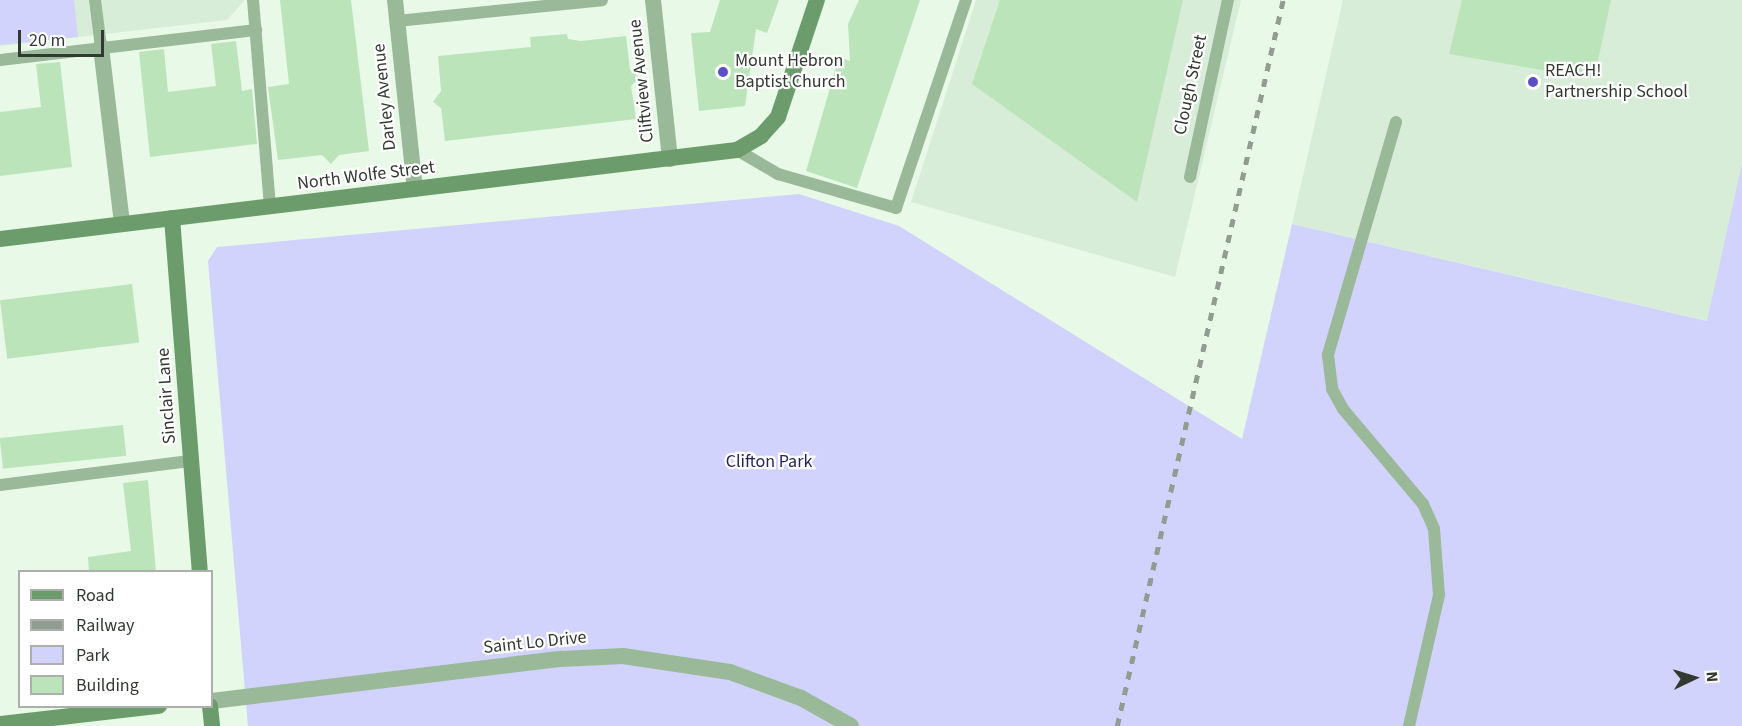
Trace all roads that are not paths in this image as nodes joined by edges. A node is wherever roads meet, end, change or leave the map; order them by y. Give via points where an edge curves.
1 (95, 0) edge
2 (253, 0) edge
3 (395, 0) edge
4 (602, 0) edge
5 (653, 0) edge
6 (817, 0) edge
7 (966, 0) edge
8 (1228, 0) edge
9 (532, 4) edge
10 (397, 21) junction
11 (256, 30) junction
12 (101, 47) junction
13 (0, 60) edge
14 (1396, 122) dead end
15 (737, 150) junction
16 (670, 159) junction
17 (1190, 177) dead end
18 (415, 189) junction
19 (270, 207) junction
20 (172, 218) junction
21 (122, 224) junction
22 (0, 238) edge
23 (191, 461) junction
24 (0, 485) edge
25 (200, 570) edge
26 (213, 701) edge
27 (141, 708) edge
28 (210, 708) edge
29 (0, 724) edge
30 (212, 726) edge
31 (851, 726) edge
32 (1409, 726) edge

1 - 12 lane
2 - 11 lane
3 - 10 street, Darley Avenue
4 - 9 lane
5 - 16 street, Cliftview Avenue
6 - 15 main road via 778,117 762,136
7 - 15 lane via 896,208 778,174
8 - 17 lane, Clough Street
9 - 10 lane
10 - 18 street, Darley Avenue
11 - 12 lane
11 - 19 lane
12 - 13 lane
12 - 21 street
14 - 32 lane via 1328,356 1332,389 1343,409 1423,504 1434,529 1439,595
15 - 16 main road, North Wolfe Street
16 - 18 main road, North Wolfe Street
18 - 19 main road, North Wolfe Street
19 - 20 main road, North Wolfe Street
20 - 21 main road, North Wolfe Street
20 - 23 main road, Sinclair Lane
21 - 22 main road, North Wolfe Street
23 - 24 lane
23 - 25 main road, Sinclair Lane
26 - 31 street, Saint Lo Drive via 561,658 623,656 738,674 801,698
27 - 29 main road
28 - 30 main road

